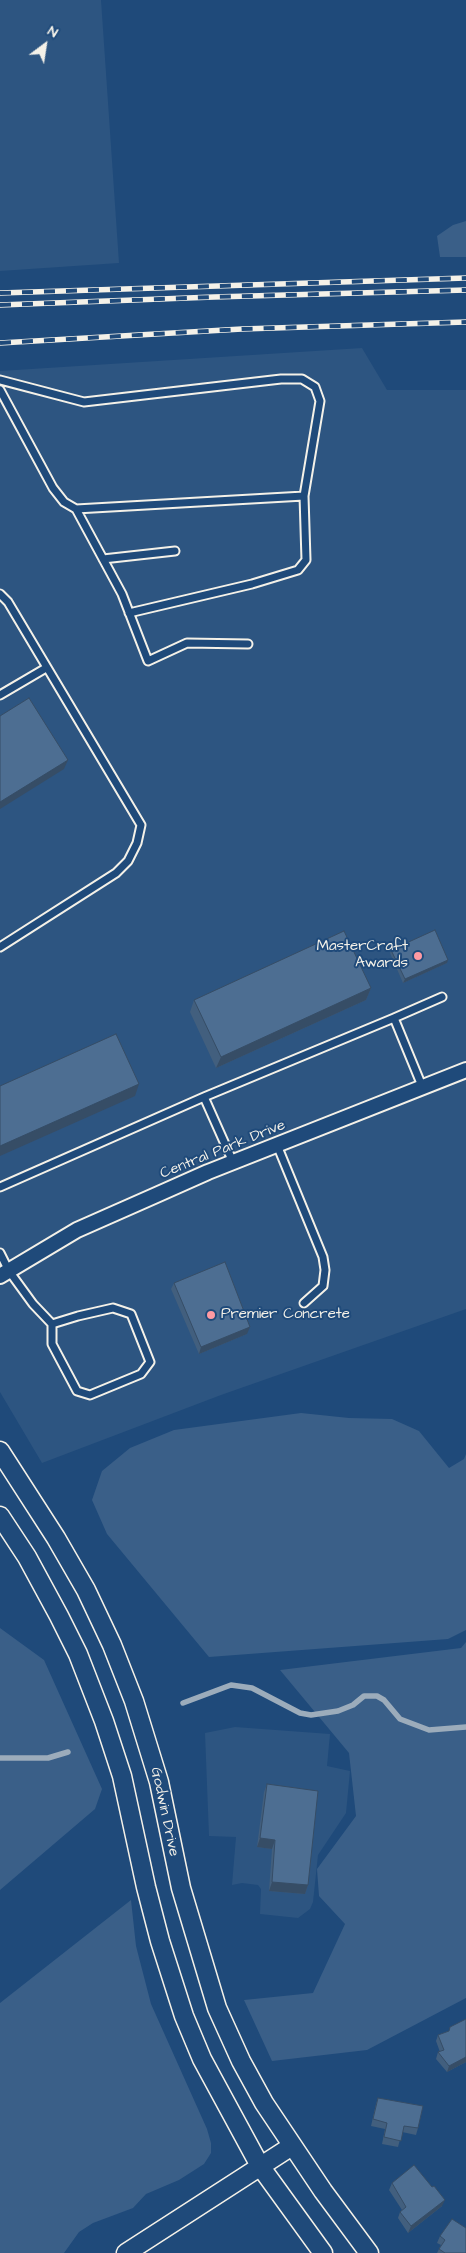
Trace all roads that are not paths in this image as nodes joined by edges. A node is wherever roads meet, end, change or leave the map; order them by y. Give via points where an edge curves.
1 (0, 380) edge
2 (0, 390) edge
3 (304, 496) junction
4 (76, 509) junction
5 (175, 551) dead end
6 (103, 559) junction
7 (0, 594) edge
8 (129, 613) junction
9 (248, 644) dead end
10 (46, 668) junction
11 (0, 695) edge
12 (0, 947) edge
13 (442, 997) dead end
14 (394, 1018) junction
15 (466, 1070) edge
16 (422, 1086) junction
17 (204, 1097) junction
18 (277, 1145) junction
19 (233, 1162) junction
20 (0, 1187) edge
21 (0, 1253) edge
22 (4, 1273) edge
23 (304, 1303) dead end
24 (52, 1324) junction
25 (0, 1450) edge
26 (0, 1516) edge
27 (292, 2146) junction
28 (260, 2166) junction
29 (126, 2253) edge
30 (323, 2253) edge
31 (369, 2253) edge

1 - 3 lane via 84,402 302,379 315,387 320,401
2 - 4 lane via 53,488 64,502
3 - 4 lane
3 - 8 lane via 306,560 298,570
4 - 6 lane
5 - 6 lane
6 - 8 lane
7 - 10 lane via 8,602
8 - 9 lane via 148,661 187,643
10 - 11 lane
10 - 12 lane via 141,824 128,861 116,873
13 - 14 lane
14 - 16 lane
14 - 17 lane
15 - 16 street, Central Park Drive
16 - 18 street, Central Park Drive
17 - 19 lane
17 - 20 lane
18 - 19 street, Central Park Drive
18 - 23 lane via 324,1264 323,1286
19 - 22 street, Central Park Drive via 76,1230
21 - 22 lane
22 - 24 lane
24 - 24 lane via 52,1344 77,1391 90,1395 141,1374 150,1362 131,1314 113,1308
25 - 27 street, Godwin Drive via 86,1590 112,1645 152,1758 181,1888 217,2008 260,2094
26 - 28 street via 27,1557 78,1654 122,1776 146,1887 184,2016 202,2059
27 - 28 street
27 - 31 street, Godwin Drive
28 - 29 street
28 - 30 street

